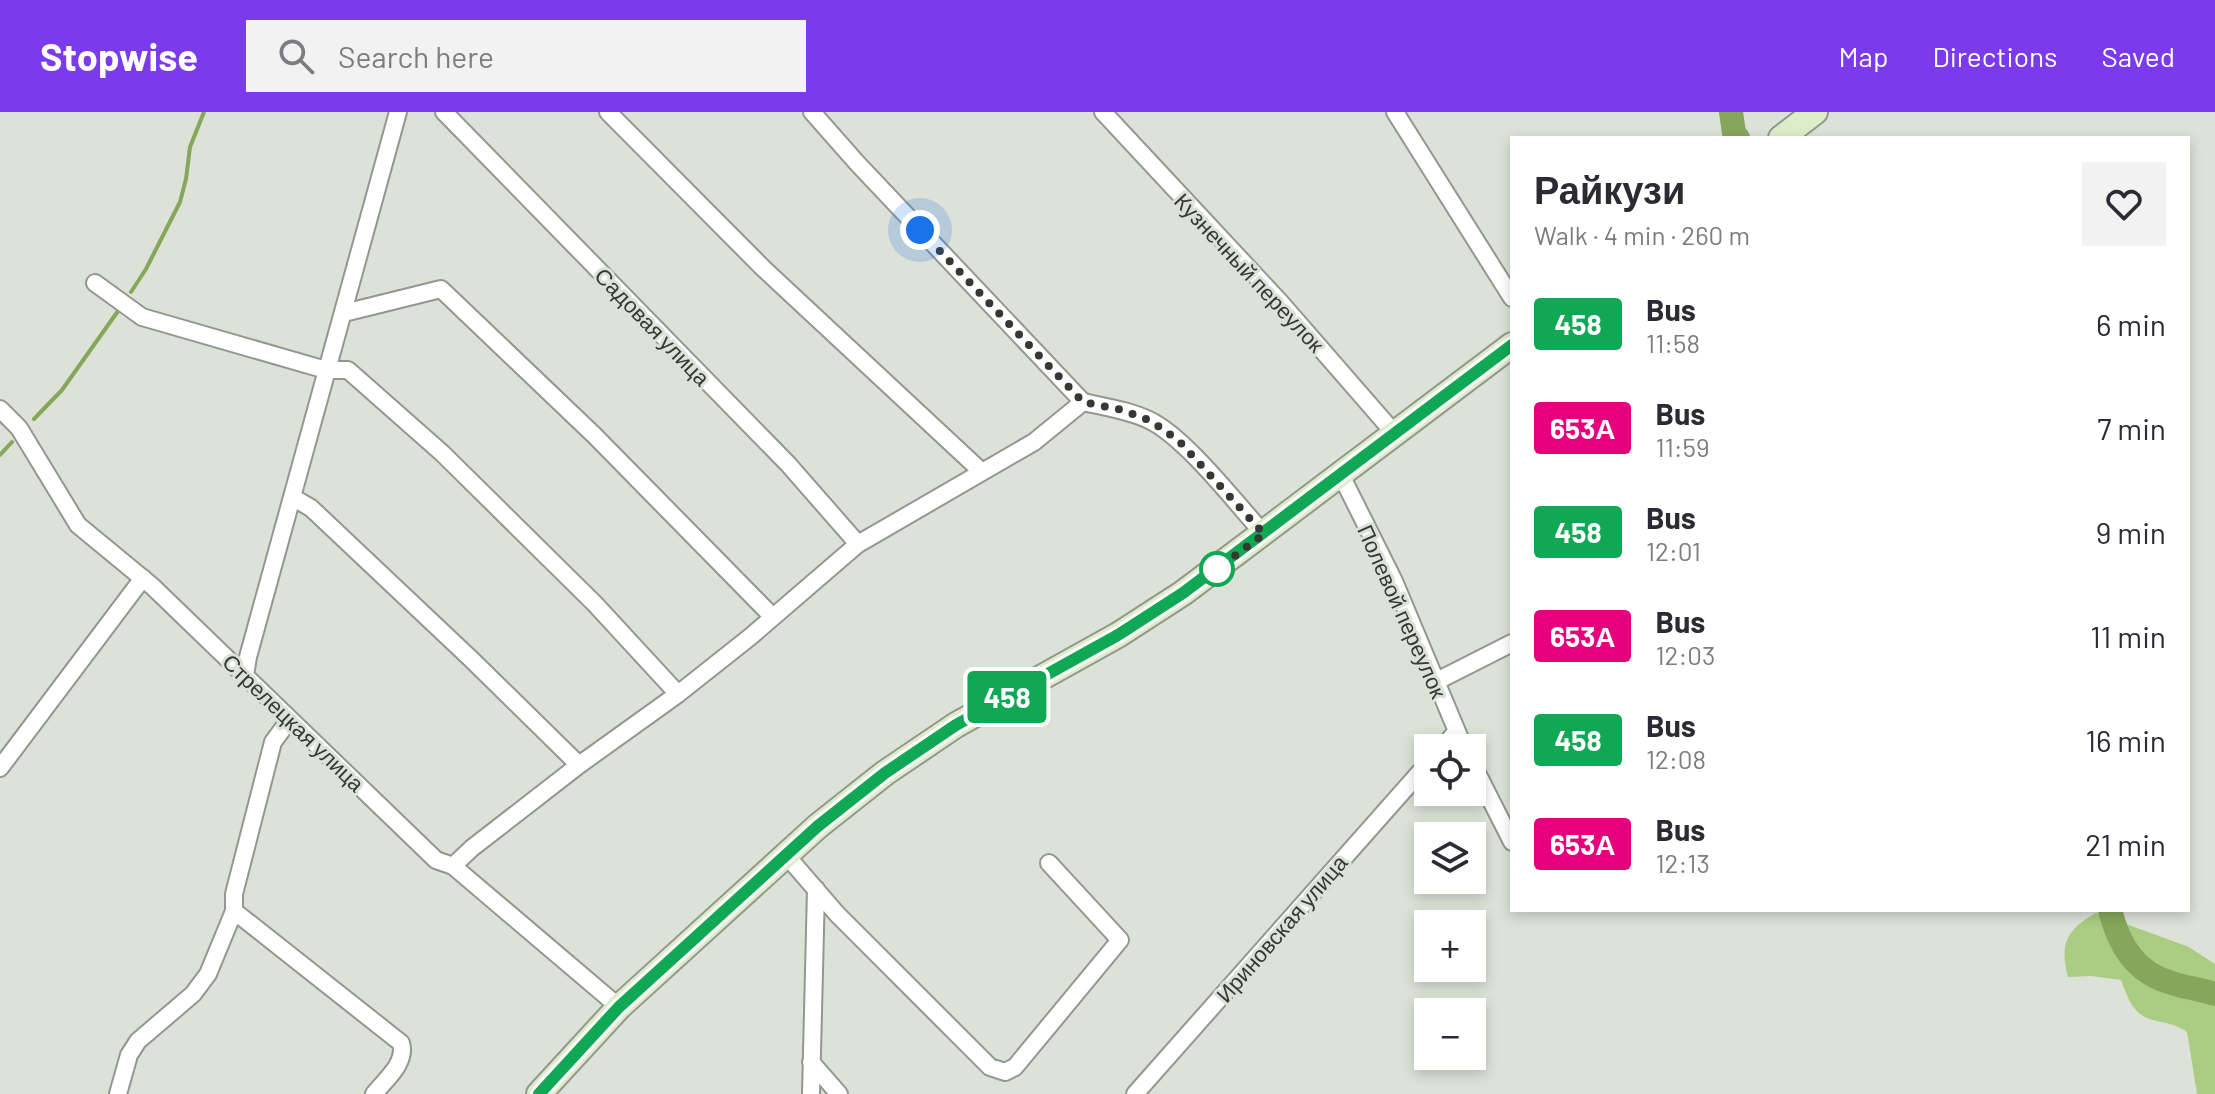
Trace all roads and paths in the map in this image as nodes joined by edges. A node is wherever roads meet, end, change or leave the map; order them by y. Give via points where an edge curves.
1 (398, 112) edge
2 (444, 112) edge
3 (608, 112) edge
4 (1103, 112) edge
5 (1395, 112) edge
6 (1815, 112) edge
7 (819, 114) edge
8 (1785, 136) edge
9 (95, 283) dead end
10 (1510, 295) edge
11 (344, 313) junction
12 (1510, 347) edge
13 (326, 370) junction
14 (1083, 402) junction
15 (0, 409) edge
16 (1395, 434) junction
17 (982, 472) junction
18 (1341, 475) junction
19 (292, 497) junction
20 (1264, 534) junction
21 (858, 544) junction
22 (143, 578) junction
23 (772, 616) junction
24 (1510, 644) edge
25 (245, 675) junction
26 (1435, 682) junction
27 (678, 694) junction
28 (290, 719) junction
29 (1456, 732) edge
30 (579, 765) junction
31 (0, 768) edge
32 (1414, 779) edge
33 (1486, 791) edge
34 (1510, 838) edge
35 (786, 855) junction
36 (1049, 863) dead end
37 (453, 866) junction
38 (816, 889) junction
39 (234, 911) junction
40 (619, 1007) junction
41 (811, 1062) junction
42 (118, 1094) edge
43 (374, 1094) edge
44 (539, 1094) edge
45 (811, 1094) edge
46 (839, 1094) edge
47 (1135, 1094) edge

1 - 11 street
2 - 21 street, Садовая улица via 788,464
3 - 17 street via 763,268
4 - 16 street, Кузнечный переулок
5 - 10 street
6 - 8 main road
7 - 14 street via 857,163
9 - 13 street via 142,317
11 - 13 street
11 - 23 street via 441,289
12 - 16 main road
13 - 19 street
13 - 27 street via 348,370 442,453
14 - 17 street via 1034,442
14 - 20 street via 1151,421 1179,441
15 - 22 street, Стрелецкая улица via 19,428 78,525
16 - 18 main road
17 - 21 street
18 - 20 main road
18 - 26 street, Полевой переулок via 1394,581
19 - 25 street
19 - 30 street via 311,508
20 - 35 main road via 1118,635 956,725 885,773
21 - 23 street
22 - 25 street, Стрелецкая улица
22 - 31 street
23 - 27 street
24 - 26 street
25 - 28 street, Стрелецкая улица
26 - 29 street, Полевой переулок
27 - 30 street
28 - 37 street, Стрелецкая улица via 436,860
28 - 39 street via 273,742
30 - 37 street
32 - 47 street, Ириновская улица
33 - 34 street
35 - 38 street
35 - 40 main road
36 - 38 street via 1120,940 1015,1067 1005,1072 990,1067
37 - 40 street, Стрелецкая улица
38 - 41 street
39 - 42 street via 208,974 193,994 138,1041
39 - 43 street via 401,1043 400,1062
40 - 44 main road
41 - 45 street
41 - 46 street

